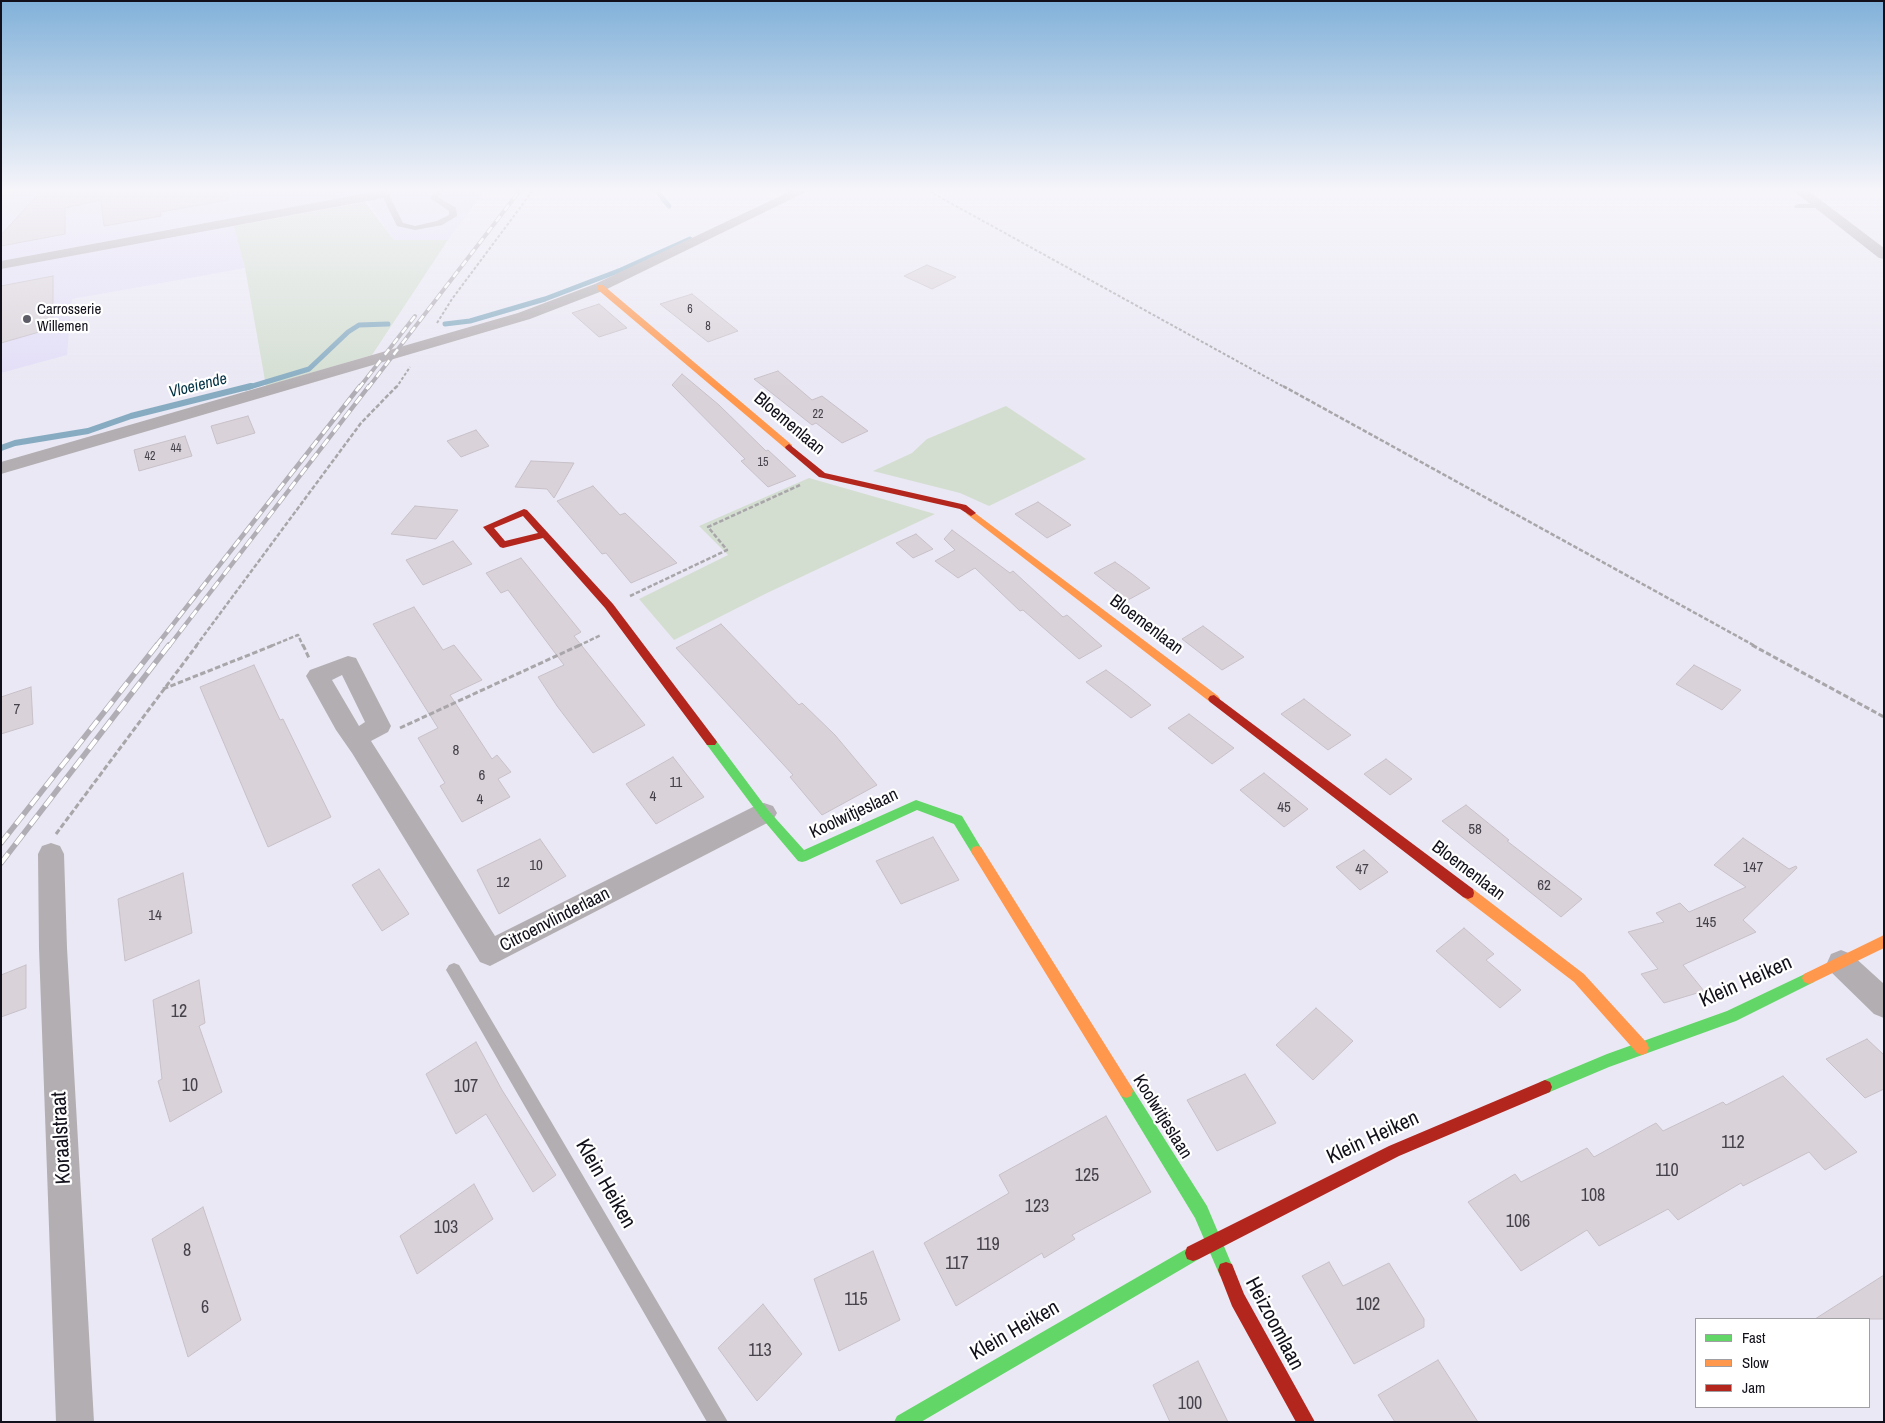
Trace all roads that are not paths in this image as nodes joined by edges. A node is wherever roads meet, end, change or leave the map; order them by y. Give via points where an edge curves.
1 (51, 255) edge
2 (666, 255) edge
3 (1, 265) edge
4 (600, 287) junction
5 (1, 468) edge
6 (544, 535) dead end
7 (358, 743) junction
8 (764, 813) junction
9 (51, 854) road end
10 (1884, 941) edge
11 (1841, 963) junction
12 (454, 970) dead end
13 (1884, 1004) edge
14 (1642, 1048) junction
15 (1212, 1242) junction
16 (75, 1422) edge
17 (718, 1422) edge
18 (903, 1422) edge
19 (1306, 1422) edge

1 - 3 street
2 - 4 street
4 - 5 street via 524,316
4 - 14 street, Bloemenlaan via 822,475 963,507 1579,978
6 - 8 street, Koolwitjeslaan via 609,606
7 - 7 street via 379,726 348,664 318,676
7 - 8 street, Citroenvlinderlaan via 490,953
8 - 15 street, Koolwitjeslaan via 802,857 916,804 958,820 1201,1212
9 - 16 street, Koraalstraat
10 - 11 street, Klein Heiken
11 - 13 street
11 - 14 street, Klein Heiken via 1731,1016
12 - 17 lane, Klein Heiken
14 - 15 street, Klein Heiken via 1394,1151
15 - 18 street, Klein Heiken
15 - 19 street, Heizoomlaan via 1238,1300

